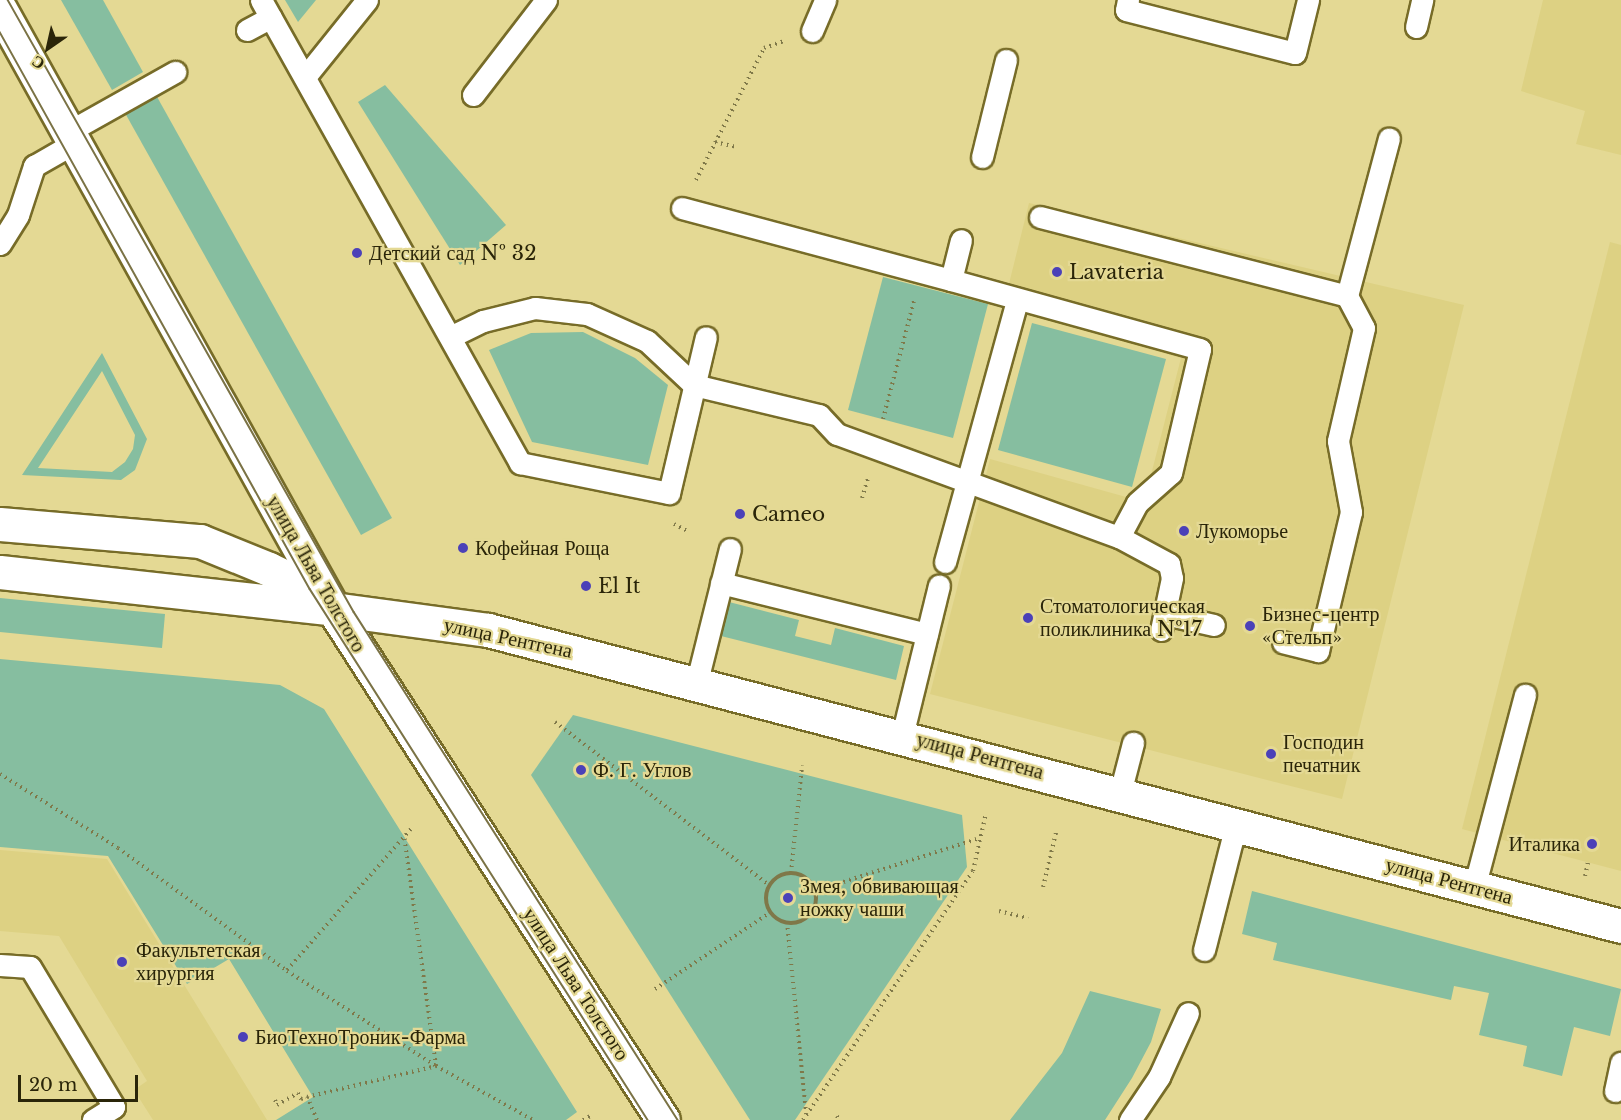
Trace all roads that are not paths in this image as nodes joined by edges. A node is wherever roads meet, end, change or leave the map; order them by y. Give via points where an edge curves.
1 (367, 0) edge
2 (546, 0) edge
3 (825, 0) edge
4 (1128, 0) edge
5 (1308, 0) edge
6 (1422, 0) edge
7 (266, 8) edge
8 (2, 18) edge
9 (1416, 27) dead end
10 (248, 30) dead end
11 (812, 31) road end
12 (1006, 60) dead end
13 (175, 72) dead end
14 (305, 77) junction
15 (472, 96) dead end
16 (71, 137) junction
17 (1389, 138) dead end
18 (982, 157) dead end
19 (682, 207) road end
20 (1040, 217) dead end
21 (961, 240) dead end
22 (0, 244) edge
23 (951, 280) junction
24 (1347, 296) junction
25 (1017, 300) junction
26 (452, 336) junction
27 (706, 337) dead end
28 (694, 385) junction
29 (967, 481) junction
30 (0, 524) edge
31 (1119, 537) junction
32 (730, 549) dead end
33 (945, 562) dead end
34 (0, 572) edge
35 (721, 583) junction
36 (939, 585) dead end
37 (333, 609) junction
38 (1214, 624) dead end
39 (927, 634) junction
40 (1283, 642) dead end
41 (697, 681) junction
42 (1525, 695) dead end
43 (902, 736) junction
44 (1133, 743) dead end
45 (1120, 793) junction
46 (1236, 824) junction
47 (1474, 888) junction
48 (1621, 927) edge
49 (1204, 950) dead end
50 (0, 965) edge
51 (1188, 1013) dead end
52 (1621, 1063) edge
53 (1615, 1091) dead end
54 (93, 1120) edge
55 (663, 1120) edge
56 (1130, 1120) edge

1 - 14 lane
2 - 15 lane
3 - 11 lane
4 - 5 lane via 1126,10 1295,53
6 - 9 lane
7 - 10 lane
7 - 14 lane
8 - 16 street, улица Льва Толстого
12 - 18 lane
13 - 16 lane
14 - 26 lane
16 - 22 lane via 34,166 18,215
16 - 37 street, улица Льва Толстого
17 - 24 lane
19 - 23 lane via 732,228
20 - 24 lane
21 - 23 lane
23 - 25 lane
24 - 40 lane via 1364,328 1338,441 1351,512 1318,651
25 - 29 lane
25 - 31 lane via 1200,349 1171,474 1137,503
26 - 28 lane via 483,321 535,308 587,314 647,341
26 - 28 lane via 520,463 657,491 669,493
27 - 28 lane
28 - 29 lane via 819,415 837,435
29 - 31 lane
29 - 33 lane
30 - 37 street via 200,541 310,589
31 - 38 lane via 1169,564 1172,578 1163,622
32 - 35 lane
34 - 37 street, улица Рентгена
35 - 39 lane
35 - 41 lane
36 - 39 lane
37 - 41 street, улица Рентгена via 488,630
37 - 55 street, улица Льва Толстого
39 - 43 lane
41 - 43 street, улица Рентгена
42 - 47 lane
43 - 45 street, улица Рентгена
44 - 45 lane
45 - 46 street, улица Рентгена
46 - 47 street, улица Рентгена
46 - 49 lane
47 - 48 street, улица Рентгена
50 - 54 lane via 30,967 114,1107
51 - 56 lane via 1159,1077
52 - 53 lane

